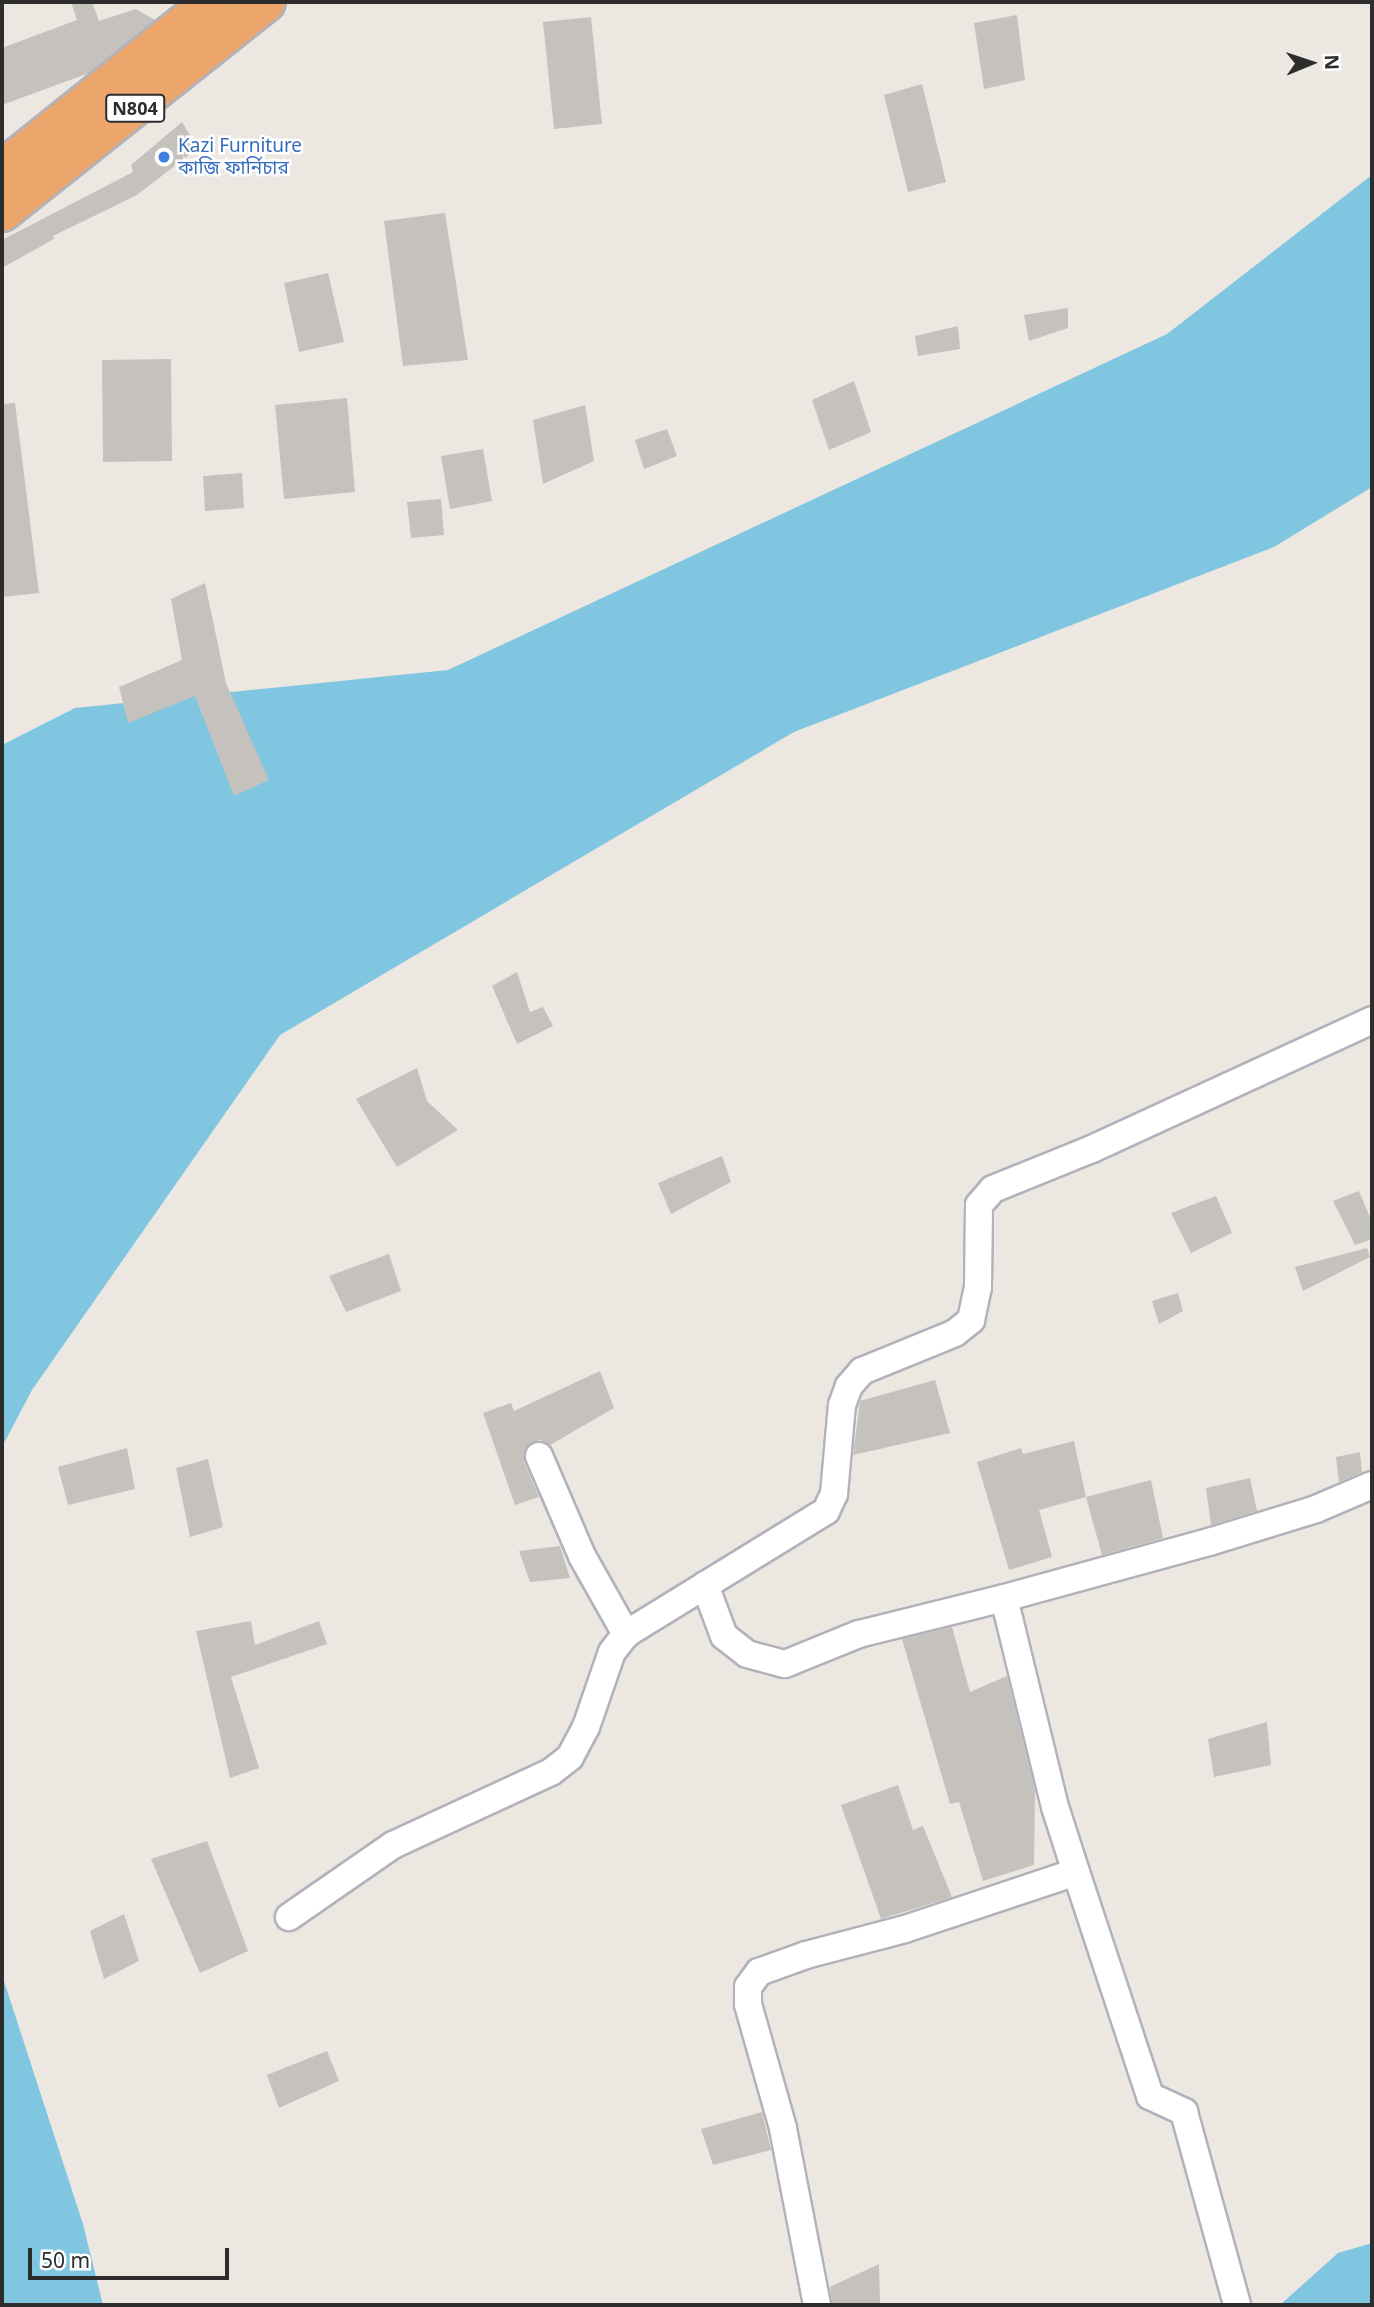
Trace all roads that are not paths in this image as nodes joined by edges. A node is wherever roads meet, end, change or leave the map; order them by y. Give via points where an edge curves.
1 (266, 2) edge
2 (215, 14) edge
3 (2, 170) edge
4 (2, 212) edge
5 (1372, 1020) edge
6 (539, 1456) dead end
7 (1372, 1485) edge
8 (705, 1585) junction
9 (1004, 1598) junction
10 (626, 1634) junction
11 (1076, 1872) junction
12 (289, 1917) dead end
13 (817, 2305) edge
14 (1237, 2305) edge

1 - 2 highway, N804
2 - 3 highway, N804
2 - 4 highway, N804
5 - 8 street via 1092,1149 993,1189 979,1205 978,1287 971,1320 955,1332 862,1371 849,1386 842,1405 834,1494 826,1511
6 - 10 street via 582,1556
7 - 9 street via 1316,1509 1209,1542
8 - 9 street via 724,1636 747,1654 785,1664 859,1634
8 - 10 street
9 - 11 street via 1055,1807
10 - 12 street via 612,1652 586,1727 570,1757 519,1790 393,1845
11 - 13 street via 905,1929 806,1955 759,1972 748,1987 748,2004 783,2128
11 - 14 street via 1150,2096 1184,2112

